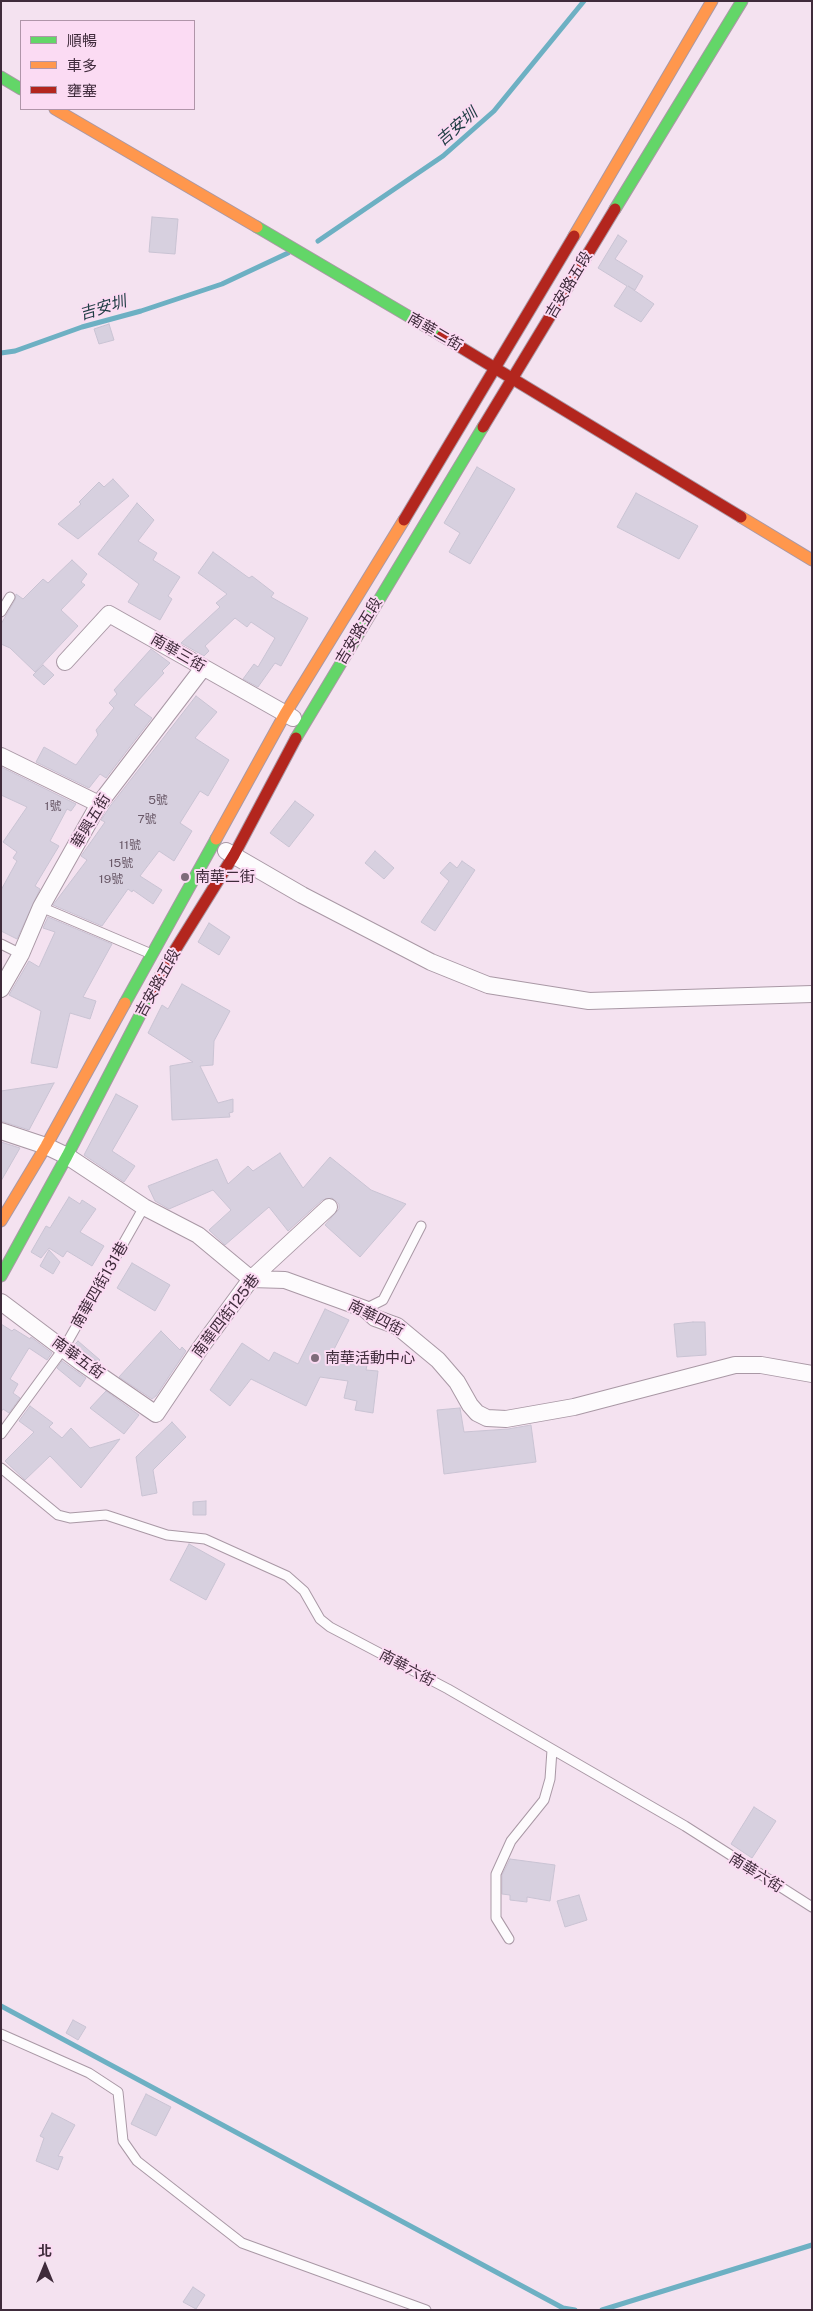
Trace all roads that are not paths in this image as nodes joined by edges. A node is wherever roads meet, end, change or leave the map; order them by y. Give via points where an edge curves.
1 (712, 1) edge
2 (742, 1) edge
3 (1, 77) edge
4 (20, 88) edge
5 (57, 110) edge
6 (497, 368) junction
7 (513, 378) junction
8 (812, 560) edge
9 (10, 597) dead end
10 (1, 612) edge
11 (65, 662) dead end
12 (203, 668) junction
13 (285, 714) junction
14 (303, 724) junction
15 (1, 756) edge
16 (99, 804) junction
17 (214, 845) junction
18 (234, 855) junction
19 (41, 907) junction
20 (1, 944) edge
21 (21, 954) junction
22 (152, 954) junction
23 (167, 963) junction
24 (1, 989) edge
25 (812, 994) edge
26 (1, 1132) edge
27 (46, 1146) junction
28 (67, 1156) junction
29 (144, 1207) junction
30 (329, 1207) dead end
31 (1, 1221) edge
32 (420, 1226) dead end
33 (1, 1276) edge
34 (251, 1279) junction
35 (1, 1302) edge
36 (364, 1309) junction
37 (64, 1348) junction
38 (812, 1374) edge
39 (156, 1414) joint
40 (1, 1434) edge
41 (1, 1468) edge
42 (552, 1750) junction
43 (812, 1907) edge
44 (509, 1939) dead end
45 (1, 2034) edge
46 (426, 2310) edge

1 - 6 main road, 吉安路五段
2 - 7 main road, 吉安路五段
3 - 4 main road
5 - 6 main road, 南華二街
6 - 7 main road, 南華二街
6 - 13 main road, 吉安路五段
7 - 8 main road, 南華二街
7 - 14 main road, 吉安路五段
9 - 10 lane
11 - 12 street, 南華三街 via 109,614
12 - 13 street, 南華三街
12 - 16 street, 華興五街
13 - 14 street, 南華三街
13 - 17 main road, 吉安路五段
14 - 18 main road, 吉安路五段
15 - 16 street
16 - 19 street, 華興五街
17 - 18 street
17 - 22 main road, 吉安路五段
18 - 23 main road, 吉安路五段
18 - 25 street via 432,962 488,985 588,1001
19 - 21 street, 華興五街
19 - 22 lane
20 - 21 lane
21 - 24 street, 華興五街
22 - 23 lane
22 - 27 main road, 吉安路五段
23 - 28 main road, 吉安路五段
26 - 27 street
27 - 28 street
27 - 31 main road, 吉安路五段
28 - 29 street
28 - 33 main road, 吉安路五段
29 - 34 street via 198,1235
29 - 37 lane, 南華四街131巷
30 - 34 street, 南華四街125巷
32 - 36 lane via 383,1300
34 - 36 street, 南華四街 via 285,1280
34 - 39 street, 南華四街125巷
35 - 37 street, 南華五街
36 - 38 street, 南華四街 via 375,1318 396,1326 438,1360 470,1406 487,1418 506,1419 574,1407 735,1365 761,1364
37 - 39 street, 南華五街
37 - 40 lane, 南華四街131巷
41 - 42 lane, 南華六街 via 58,1515 70,1518 106,1515 167,1535 205,1540 288,1576 304,1590 320,1619 330,1627 448,1689
42 - 43 lane, 南華六街 via 685,1826
42 - 44 lane via 544,1800 511,1842 496,1874 496,1918
45 - 46 lane via 89,2073 118,2092 123,2141 137,2161 242,2243

